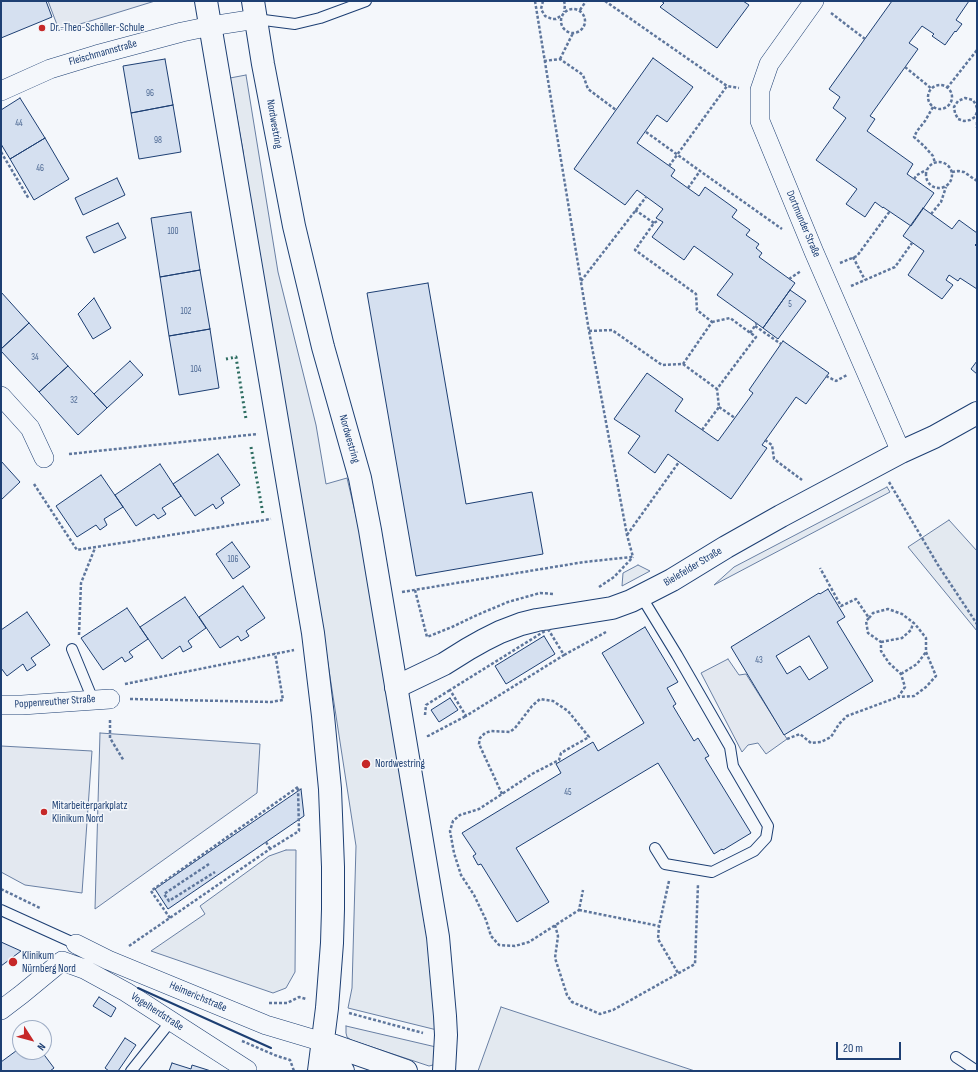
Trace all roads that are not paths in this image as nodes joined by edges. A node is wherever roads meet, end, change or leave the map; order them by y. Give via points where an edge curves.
1 (206, 1) edge
2 (366, 1) edge
3 (814, 1) edge
4 (254, 10) edge
5 (211, 26) junction
6 (1, 91) edge
7 (1, 396) edge
8 (977, 413) edge
9 (901, 452) junction
10 (44, 458) dead end
11 (641, 596) junction
12 (72, 649) dead end
13 (396, 687) junction
14 (101, 699) joint
15 (1, 705) edge
16 (655, 848) dead end
17 (1, 910) edge
18 (76, 944) joint
19 (1, 1010) edge
20 (171, 1021) junction
21 (324, 1042) junction
22 (956, 1056) dead end
23 (132, 1071) edge
24 (247, 1071) edge
25 (319, 1071) edge
26 (343, 1071) edge
27 (406, 1071) edge
28 (444, 1071) edge
29 (977, 1071) edge

1 - 5 main road
2 - 4 lane via 295,24
3 - 9 street, Dortmunder Straße via 769,64 760,90 760,121
4 - 5 street, Fleischmannstraße
4 - 13 main road, Nordwestring via 294,226 323,347 360,478
5 - 6 street, Fleischmannstraße via 154,39 50,69
5 - 21 main road via 293,516 323,716 329,775 333,910
7 - 10 street via 30,428
8 - 9 main road, Bielefelder Straße
9 - 11 main road, Bielefelder Straße via 781,516
11 - 13 main road, Bielefelder Straße via 612,608 521,624 500,632
11 - 16 lane via 730,747 733,766 768,826 766,838 754,851 712,872 665,864
12 - 14 lane
13 - 28 main road, Nordwestring via 438,937 446,1034
14 - 15 street, Poppenreuther Straße
17 - 18 lane
18 - 21 street, Heimerichstraße via 108,960 266,1025
19 - 20 street, Vogelherdstraße via 62,960 126,992
20 - 23 lane
20 - 24 street, Vogelherdstraße
21 - 25 main road
21 - 26 main road
21 - 27 main road
22 - 29 lane

